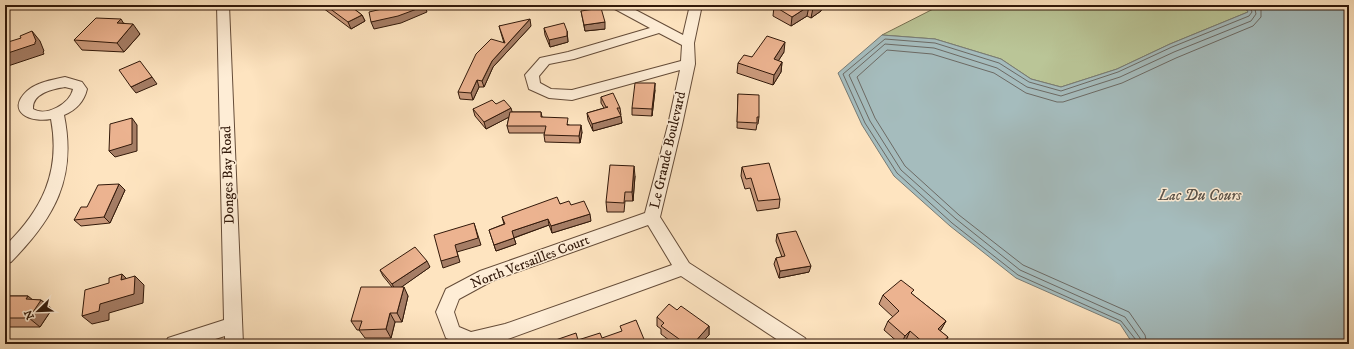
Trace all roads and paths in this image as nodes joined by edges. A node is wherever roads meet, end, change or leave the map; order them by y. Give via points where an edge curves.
1 (223, 5) edge
2 (617, 5) edge
3 (696, 5) edge
4 (662, 28) junction
5 (688, 43) junction
6 (688, 64) junction
7 (56, 112) dead end
8 (652, 217) junction
9 (5, 257) edge
10 (683, 268) junction
11 (234, 325) junction
12 (174, 344) edge
13 (234, 344) edge
14 (799, 344) edge

1 - 11 street, Donges Bay Road
2 - 4 street
3 - 5 street, Le Grande Boulevard
4 - 5 street
4 - 6 street via 546,61 532,75 534,86 549,93 572,95
5 - 6 street, Le Grande Boulevard
6 - 8 street, Le Grande Boulevard
7 - 9 street via 61,155 57,183 41,217
8 - 10 street, Le Grande Boulevard
8 - 10 street, North Versailles Court via 486,276 452,294 445,312 452,332 470,340 505,332
10 - 14 street, Le Grande Boulevard
11 - 12 street
11 - 13 street, Donges Bay Road

